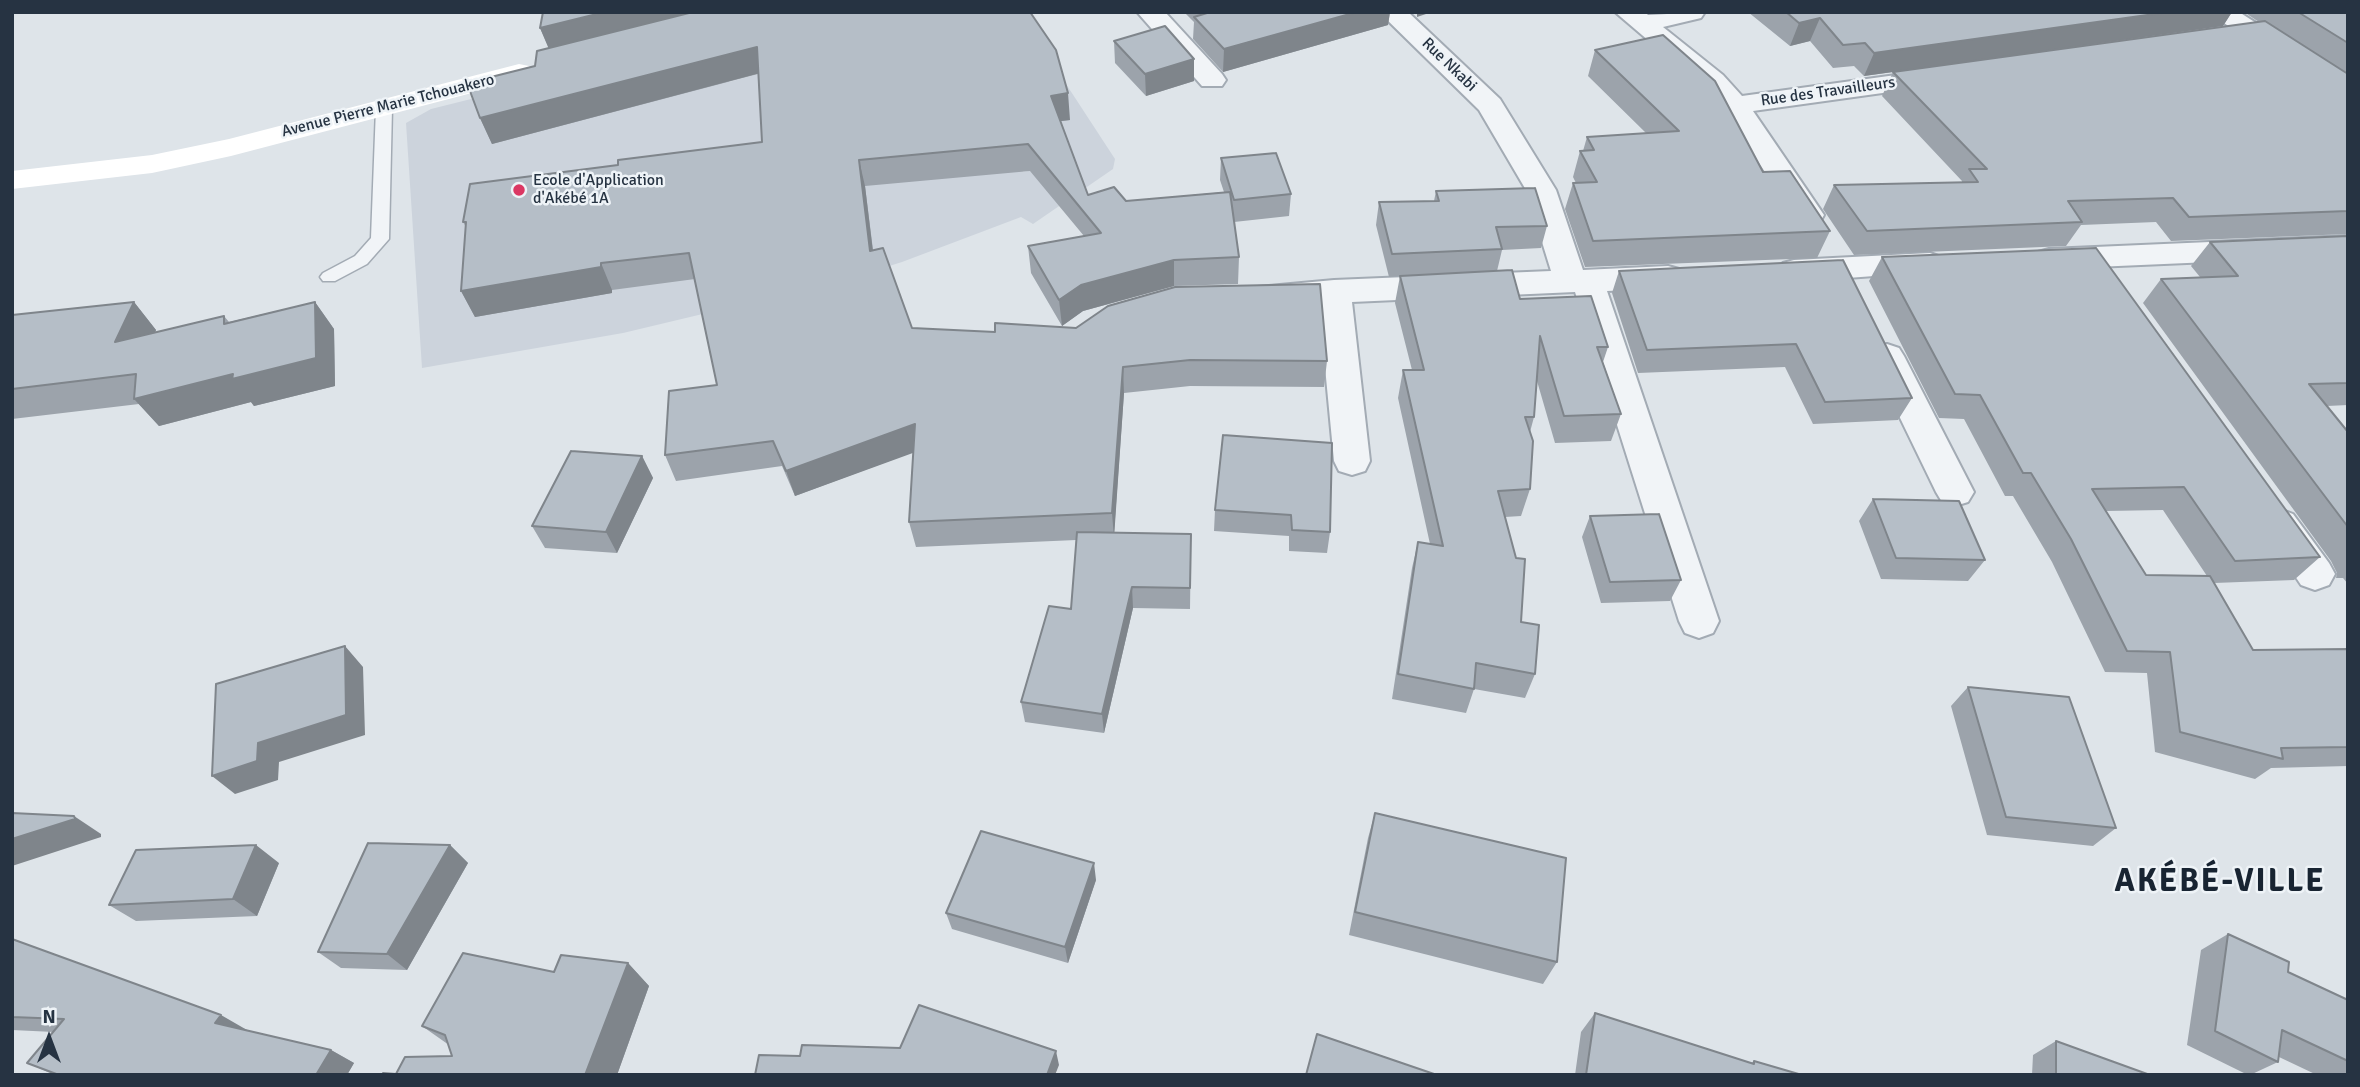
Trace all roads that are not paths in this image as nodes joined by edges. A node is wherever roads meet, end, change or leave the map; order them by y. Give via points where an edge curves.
1 (1150, 12) edge
2 (1392, 12) edge
3 (1692, 12) edge
4 (2221, 12) edge
5 (1636, 18) edge
6 (2254, 33) junction
7 (2213, 39) edge
8 (541, 67) edge
9 (1967, 73) edge
10 (1212, 80) dead end
11 (2348, 95) edge
12 (1735, 105) junction
13 (384, 108) junction
14 (12, 180) edge
15 (2335, 247) edge
16 (1830, 249) junction
17 (2089, 257) junction
18 (2021, 260) edge
19 (1966, 263) edge
20 (1762, 272) edge
21 (2348, 274) edge
22 (1695, 276) edge
23 (329, 277) dead end
24 (1579, 281) junction
25 (1334, 291) junction
26 (2113, 291) edge
27 (1241, 296) edge
28 (1352, 461) dead end
29 (1955, 492) dead end
30 (2259, 495) edge
31 (2315, 574) edge
32 (1699, 621) dead end

1 - 10 street
2 - 24 street, Rue Nkabi via 1490,105 1541,190
3 - 5 street
4 - 6 street
5 - 12 street via 1713,81
6 - 7 street
6 - 11 street
8 - 13 main road, Avenue Pierre Marie Tchouakero
9 - 12 street, Rue des Travailleurs
12 - 16 street
13 - 14 main road, Avenue Pierre Marie Tchouakero via 152,164
13 - 23 lane via 380,239 361,260
15 - 17 street
15 - 21 street
16 - 19 street
16 - 20 street
16 - 29 street
17 - 18 street
17 - 26 street
22 - 24 street
24 - 25 street
24 - 32 street, Rue Nkabi
25 - 27 street
25 - 28 street
30 - 31 street

